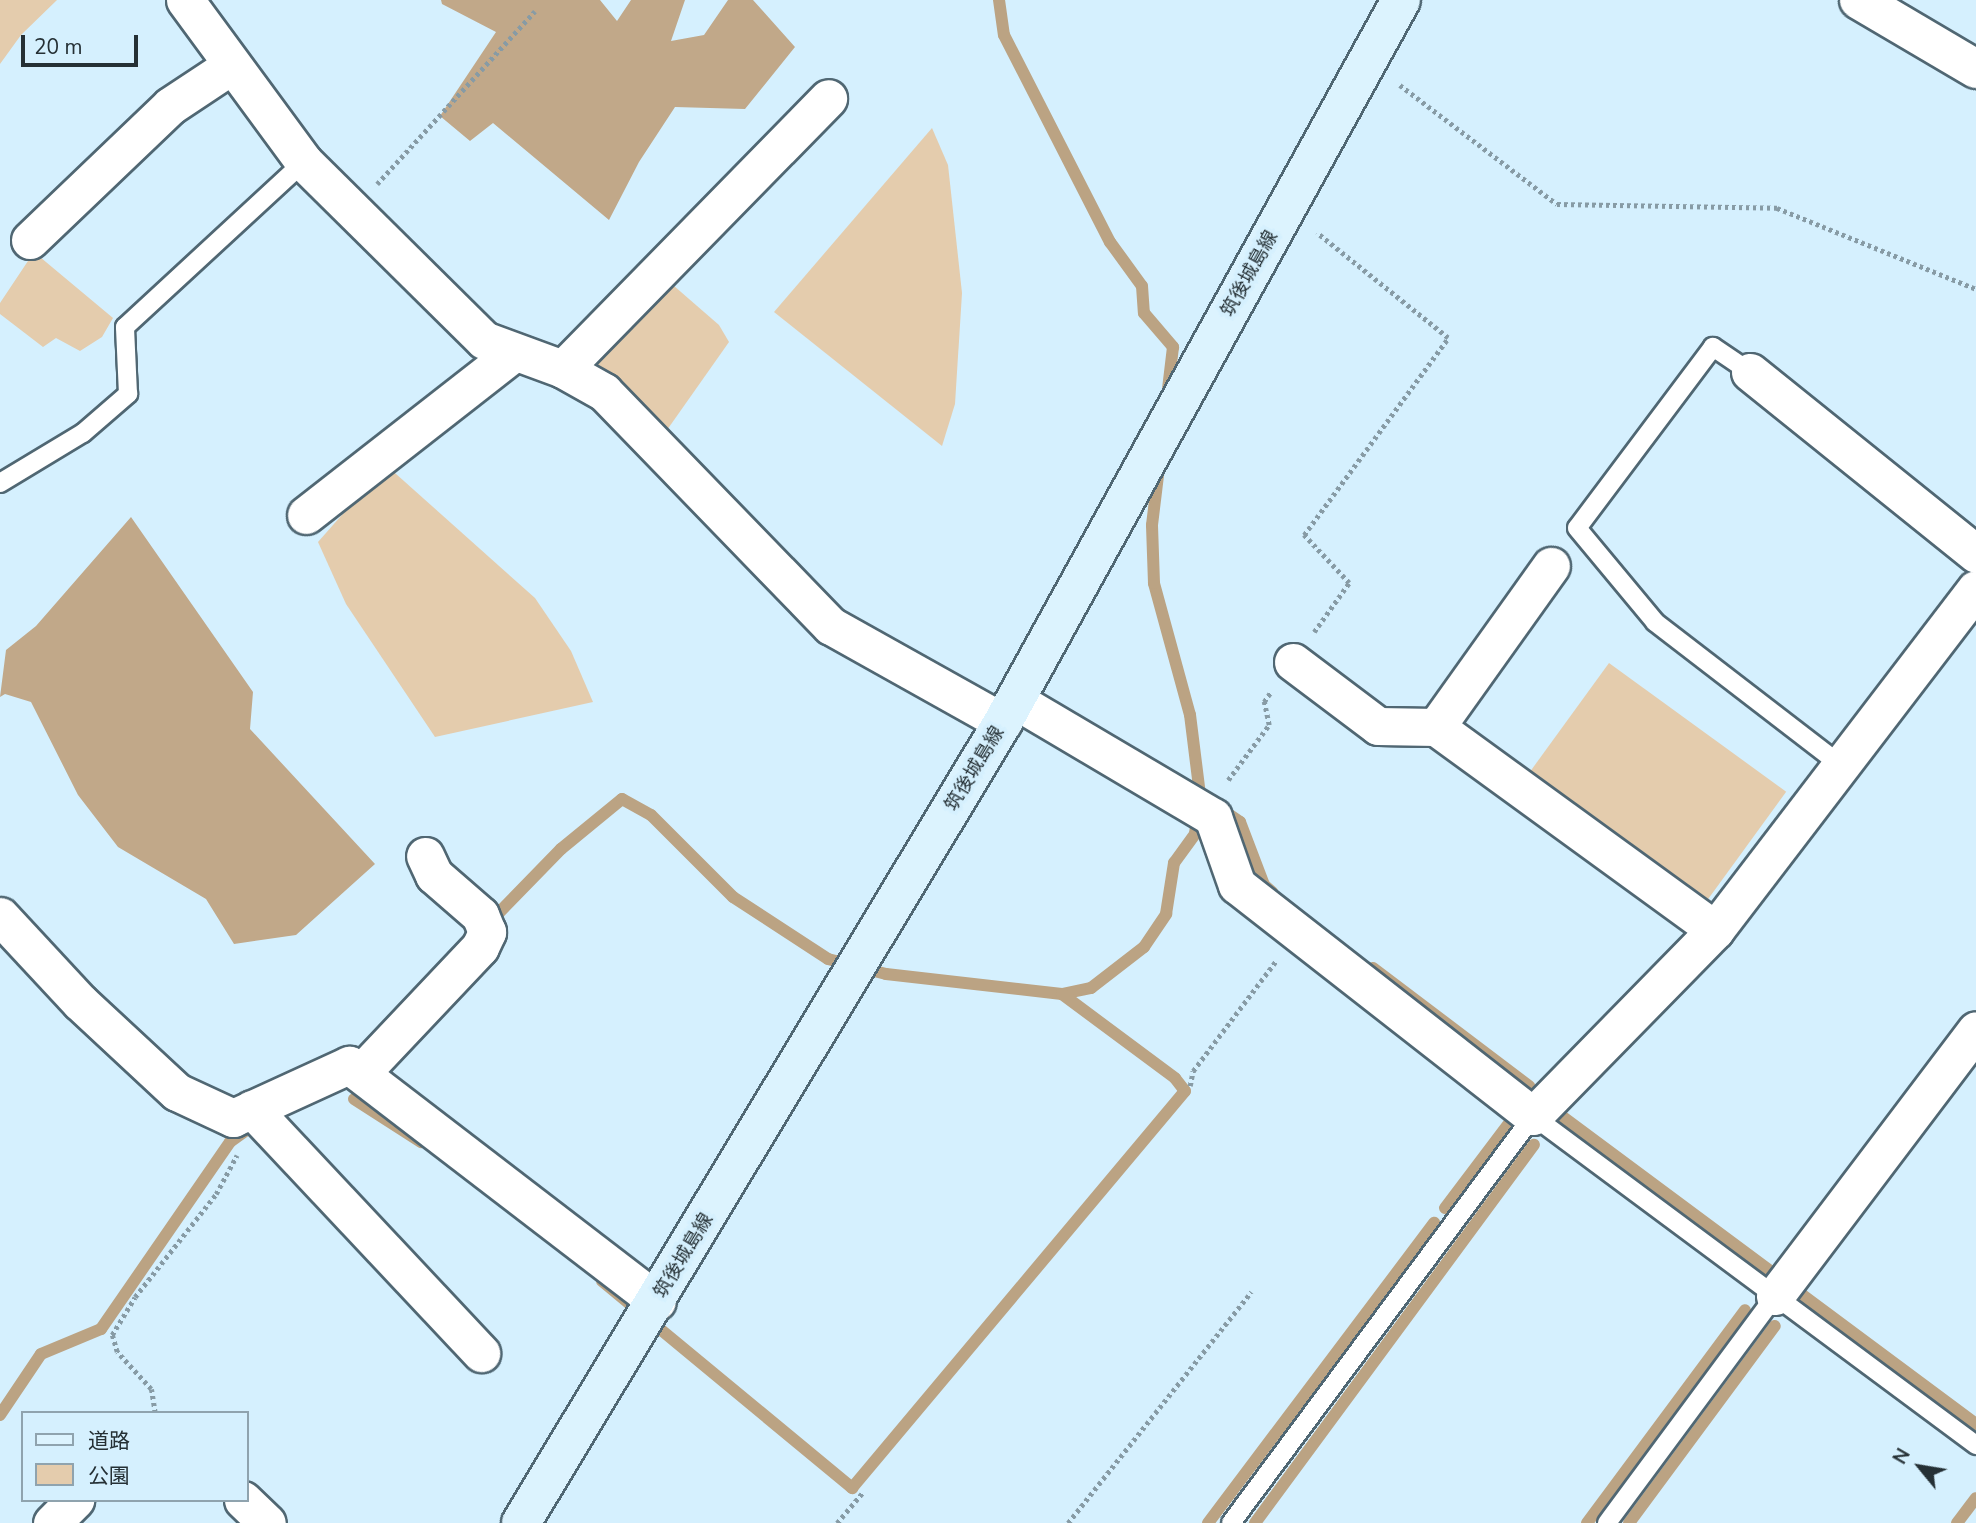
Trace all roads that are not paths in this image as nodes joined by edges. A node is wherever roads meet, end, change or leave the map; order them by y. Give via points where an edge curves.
1 (185, 0) edge
2 (1401, 0) edge
3 (1859, 0) edge
4 (232, 65) junction
5 (1976, 69) edge
6 (828, 98) dead end
7 (304, 162) junction
8 (30, 240) dead end
9 (513, 353) junction
10 (563, 369) junction
11 (1750, 372) joint
12 (0, 483) edge
13 (306, 515) dead end
14 (1976, 554) edge
15 (1551, 566) dead end
16 (1976, 589) edge
17 (1293, 662) road end
18 (1009, 711) junction
19 (1436, 727) junction
20 (1841, 765) junction
21 (425, 856) dead end
22 (0, 916) edge
23 (1715, 930) junction
24 (1976, 1030) edge
25 (361, 1073) junction
26 (249, 1111) junction
27 (1534, 1116) junction
28 (1775, 1296) junction
29 (657, 1300) junction
30 (481, 1353) dead end
31 (1976, 1446) edge
32 (73, 1502) edge
33 (245, 1502) edge
34 (52, 1523) edge
35 (267, 1523) edge
36 (521, 1523) edge
37 (1231, 1523) edge
38 (1606, 1523) edge

1 - 4 street
2 - 18 main road, 筑後城島線
3 - 5 street
4 - 7 street
4 - 8 street via 170,106
6 - 10 street
7 - 9 street via 484,340
7 - 12 lane via 125,327 128,394 83,433
9 - 10 street
9 - 13 street
10 - 18 street via 604,392 831,625
11 - 14 street
11 - 20 lane via 1713,347 1577,528 1656,622
15 - 19 street
16 - 20 street
17 - 19 street via 1378,726
18 - 27 street via 1213,817 1237,885
18 - 29 main road, 筑後城島線
19 - 23 street
20 - 23 street
21 - 25 street via 434,875 480,915 487,932 480,947
22 - 26 street via 80,1002 177,1092 233,1118
23 - 27 street
24 - 28 street
25 - 26 street via 349,1065
25 - 29 street
26 - 30 street
27 - 28 lane
27 - 37 lane
28 - 31 lane
28 - 38 lane
29 - 36 main road, 筑後城島線
32 - 34 street
33 - 35 street

